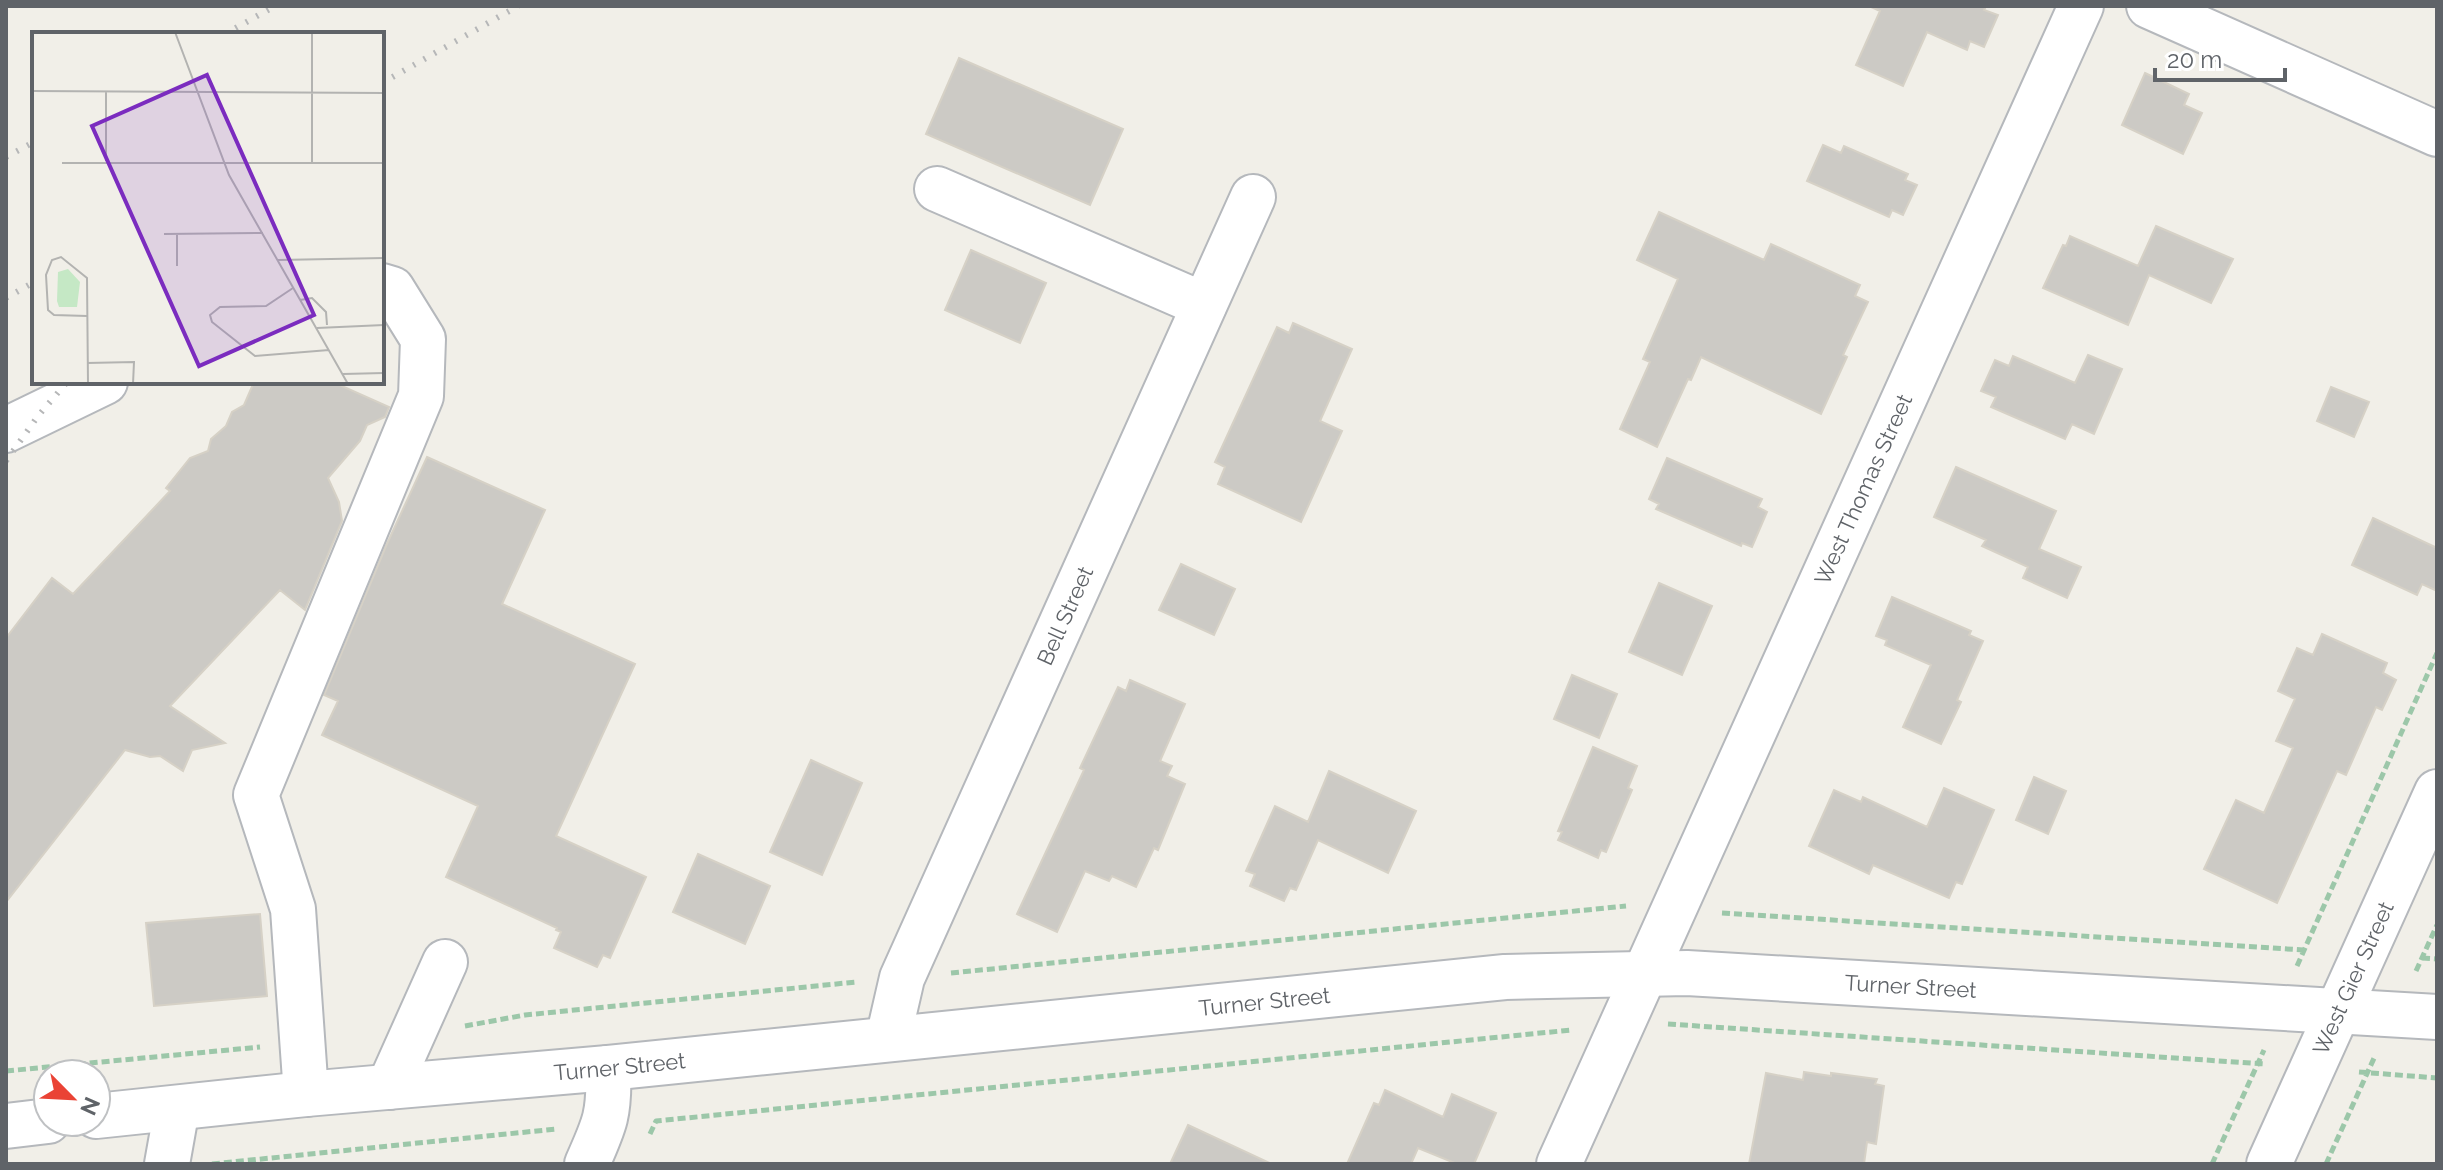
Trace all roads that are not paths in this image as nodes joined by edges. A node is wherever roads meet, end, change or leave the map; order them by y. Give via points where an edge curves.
1 (2081, 6) edge
2 (2149, 6) edge
3 (2437, 134) edge
4 (937, 189) dead end
5 (1253, 197) dead end
6 (384, 287) edge
7 (1204, 305) junction
8 (101, 384) edge
9 (6, 430) edge
10 (2437, 792) edge
11 (445, 962) dead end
12 (1645, 973) junction
13 (2339, 1011) junction
14 (2437, 1017) edge
15 (888, 1039) junction
16 (608, 1068) junction
17 (389, 1087) junction
18 (306, 1094) junction
19 (177, 1108) junction
20 (112, 1114) edge
21 (32, 1123) edge
22 (6, 1126) edge
23 (570, 1152) edge
24 (167, 1164) edge
25 (1559, 1164) edge
26 (2269, 1164) edge

1 - 12 street, West Thomas Street
2 - 3 street
4 - 7 street
5 - 7 street, Bell Street
6 - 18 street via 392,289 423,339 421,396 256,795 293,909
7 - 15 street, Bell Street via 902,978
8 - 9 street
10 - 13 street, West Gier Street
11 - 17 street
12 - 13 street, Turner Street
12 - 15 street, Turner Street via 1505,977
12 - 25 street, West Thomas Street
13 - 14 street, Turner Street
13 - 26 street, West Gier Street
15 - 16 street, Turner Street
16 - 17 street, Turner Street
16 - 23 street via 605,1125
17 - 18 street, Turner Street
18 - 19 street, Turner Street
19 - 20 street, Turner Street
19 - 24 street
21 - 22 street

